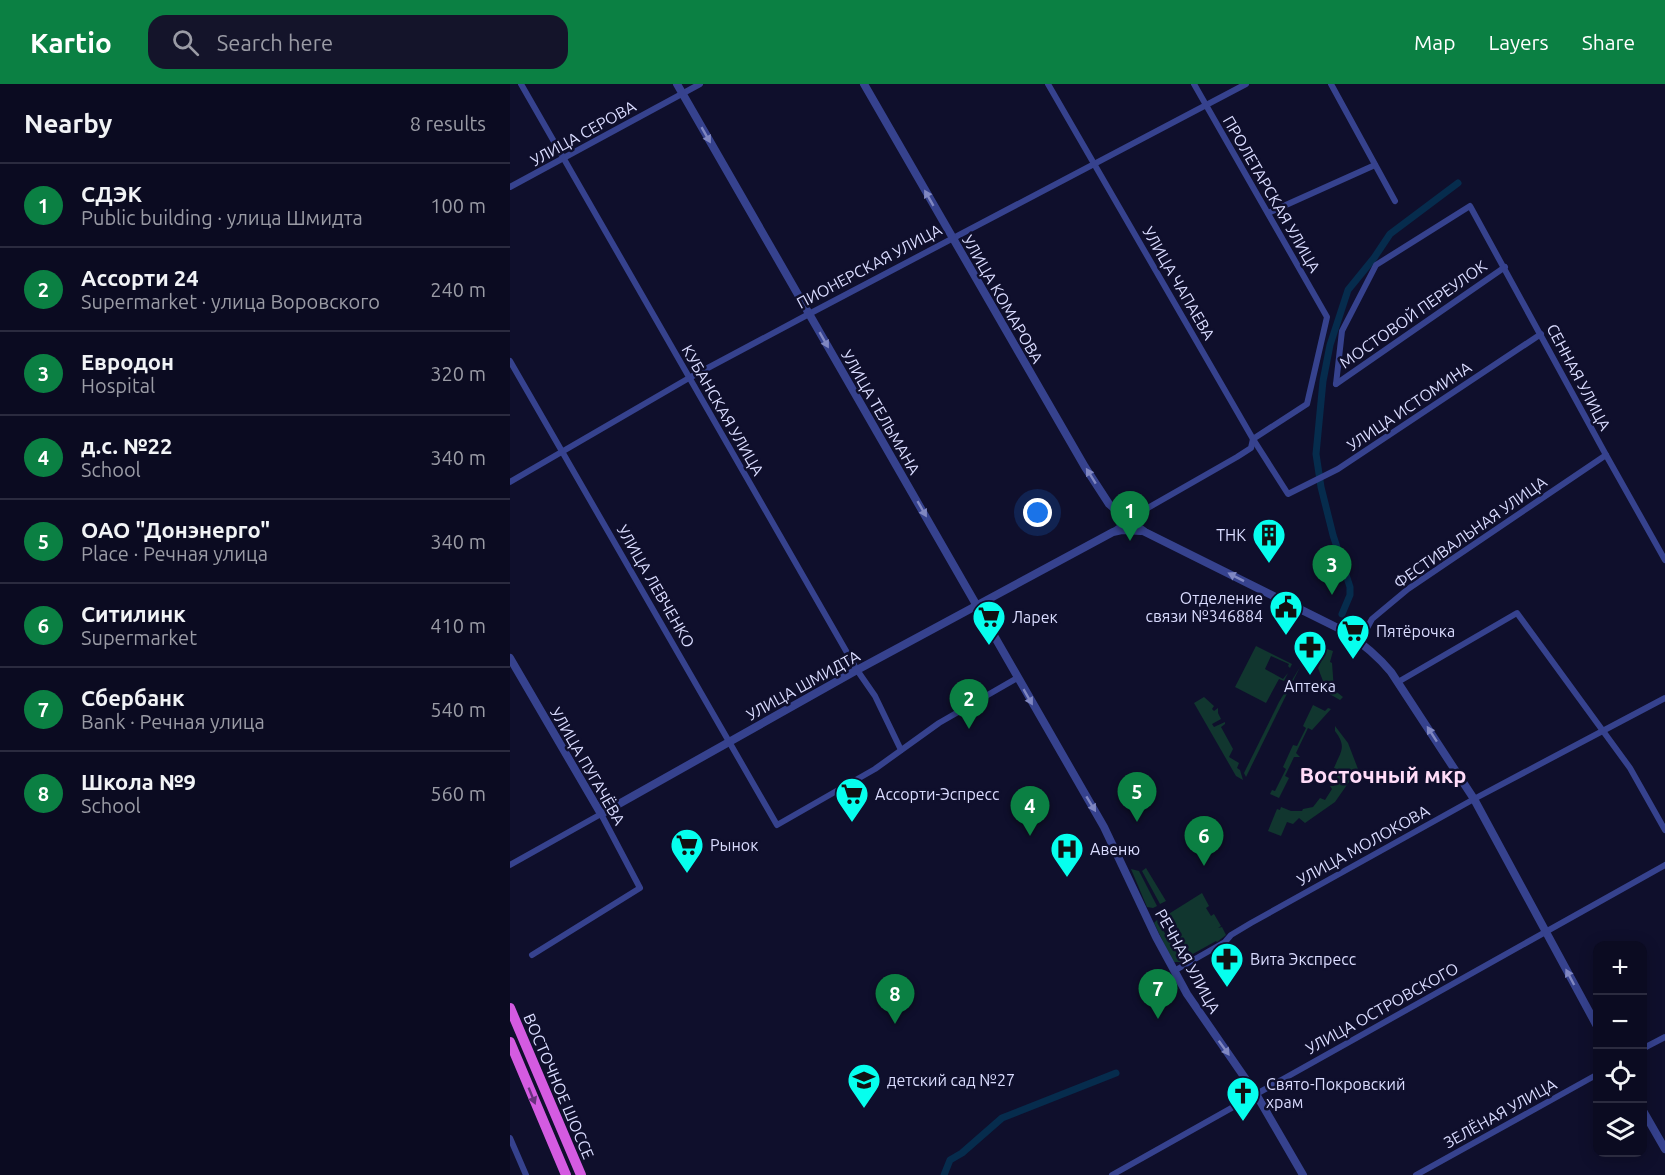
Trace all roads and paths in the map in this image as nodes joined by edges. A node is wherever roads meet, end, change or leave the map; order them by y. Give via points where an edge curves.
1 (520, 84) edge
2 (677, 84) edge
3 (700, 84) edge
4 (864, 84) edge
5 (1048, 84) edge
6 (1194, 84) edge
7 (1246, 84) edge
8 (1331, 84) edge
9 (683, 93) junction
10 (1206, 105) junction
11 (564, 159) junction
12 (1093, 163) junction
13 (1375, 165) junction
14 (510, 188) edge
15 (1395, 201) dead end
16 (1268, 213) junction
17 (952, 237) junction
18 (1505, 267) junction
19 (809, 314) junction
20 (1327, 317) joint
21 (1541, 334) junction
22 (510, 361) edge
23 (689, 378) junction
24 (1336, 384) joint
25 (1253, 439) junction
26 (562, 452) junction
27 (1605, 455) junction
28 (510, 482) edge
29 (1288, 494) joint
30 (1128, 520) junction
31 (1113, 532) junction
32 (1145, 532) junction
33 (1665, 560) edge
34 (976, 605) junction
35 (1360, 641) junction
36 (510, 658) edge
37 (857, 670) junction
38 (1017, 678) junction
39 (1398, 682) junction
40 (1665, 698) edge
41 (1603, 732) junction
42 (730, 741) junction
43 (901, 750) junction
44 (1061, 753) joint
45 (1474, 799) junction
46 (601, 814) junction
47 (1665, 830) edge
48 (510, 865) edge
49 (1665, 865) edge
50 (1545, 931) junction
51 (532, 955) dead end
52 (1174, 971) junction
53 (510, 1008) edge
54 (1593, 1019) edge
55 (1665, 1037) edge
56 (510, 1042) edge
57 (1647, 1046) edge
58 (1593, 1077) edge
59 (1256, 1094) junction
60 (1647, 1118) edge
61 (510, 1138) edge
62 (1665, 1149) edge
63 (526, 1175) edge
64 (566, 1175) edge
65 (581, 1175) edge
66 (1112, 1175) edge
67 (1303, 1175) edge
68 (1416, 1175) edge

1 - 11 street, КУБАНСКАЯ УЛИЦА
2 - 9 street, УЛИЦА ТЕЛЬМАНА
3 - 9 street, УЛИЦА СЕРОВА
17 -> 4 street, УЛИЦА КОМАРОВА
5 - 12 street, УЛИЦА ЧАПАЕВА
6 - 10 street, ПРОЛЕТАРСКАЯ УЛИЦА
7 - 10 street, ПИОНЕРСКАЯ УЛИЦА
8 - 13 street
9 - 11 street, УЛИЦА СЕРОВА
9 -> 19 street, УЛИЦА ТЕЛЬМАНА
10 - 12 street, ПИОНЕРСКАЯ УЛИЦА
10 - 16 street, ПРОЛЕТАРСКАЯ УЛИЦА
11 - 14 street, УЛИЦА СЕРОВА
11 - 23 street, КУБАНСКАЯ УЛИЦА
12 - 17 street, ПИОНЕРСКАЯ УЛИЦА
12 - 25 street, УЛИЦА ЧАПАЕВА
13 - 15 street
13 - 16 street
16 - 20 street, ПРОЛЕТАРСКАЯ УЛИЦА
17 - 19 street, ПИОНЕРСКАЯ УЛИЦА
30 -> 17 street, УЛИЦА КОМАРОВА via 1109,504 1085,467
18 - 21 street, СЕННАЯ УЛИЦА
18 - 24 street, МОСТОВОЙ ПЕРЕУЛОК
18 - 24 street, СЕННАЯ УЛИЦА via 1470,206 1376,265 1342,331
19 - 23 street, ПИОНЕРСКАЯ УЛИЦА
19 -> 34 street, УЛИЦА ТЕЛЬМАНА
20 - 25 street, УЛИЦА ШМИДТА via 1307,404
21 - 27 street, СЕННАЯ УЛИЦА
21 - 29 street, УЛИЦА ИСТОМИНА via 1338,469
22 - 26 street, УЛИЦА ЛЕВЧЕНКО
23 - 26 street, ПИОНЕРСКАЯ УЛИЦА
23 - 37 street, КУБАНСКАЯ УЛИЦА
25 - 29 street, УЛИЦА ЧАПАЕВА
25 - 30 street, УЛИЦА ШМИДТА via 1251,448
26 - 28 street, ПИОНЕРСКАЯ УЛИЦА
26 - 42 street, УЛИЦА ЛЕВЧЕНКО
27 - 33 street, СЕННАЯ УЛИЦА
27 - 35 street, ФЕСТИВАЛЬНАЯ УЛИЦА via 1408,589 1372,619
30 - 31 street, УЛИЦА ШМИДТА
30 - 32 street, УЛИЦА КОМАРОВА
31 - 32 street, УЛИЦА ШМИДТА
31 - 34 street, УЛИЦА ШМИДТА
35 -> 32 street, УЛИЦА КОМАРОВА
34 - 37 street, УЛИЦА ШМИДТА
34 - 38 street, УЛИЦА ТЕЛЬМАНА
35 - 39 street, УЛИЦА КОМАРОВА
36 - 46 street, УЛИЦА ПУГАЧЁВА
37 - 42 street, УЛИЦА ШМИДТА
37 - 43 street, КУБАНСКАЯ УЛИЦА via 875,696
38 - 43 street
38 -> 44 street, УЛИЦА ТЕЛЬМАНА
39 - 41 street via 1517,613
45 -> 39 street, УЛИЦА КОМАРОВА
40 - 41 street, УЛИЦА МОЛОКОВА
41 - 45 street, УЛИЦА МОЛОКОВА
41 - 47 street via 1630,768
42 - 43 street, УЛИЦА ЛЕВЧЕНКО via 777,825
42 - 46 street, УЛИЦА ШМИДТА
44 -> 52 street, РЕЧНАЯ УЛИЦА via 1110,837
45 - 50 street, УЛИЦА КОМАРОВА
45 - 52 street, УЛИЦА МОЛОКОВА via 1251,923
46 - 48 street, УЛИЦА ШМИДТА
46 - 51 street, УЛИЦА ПУГАЧЁВА via 640,888
49 - 50 street, УЛИЦА ОСТРОВСКОГО
54 -> 50 street, УЛИЦА КОМАРОВА
50 - 59 street, УЛИЦА ОСТРОВСКОГО
52 -> 59 street, РЕЧНАЯ УЛИЦА
53 - 65 highway, ВОСТОЧНОЕ ШОССЕ
55 - 57 street
56 -> 64 highway, ВОСТОЧНОЕ ШОССЕ
58 - 68 street, ЗЕЛЁНАЯ УЛИЦА
59 - 66 street, УЛИЦА ОСТРОВСКОГО
59 - 67 street, РЕЧНАЯ УЛИЦА
60 - 62 street
61 - 63 street

